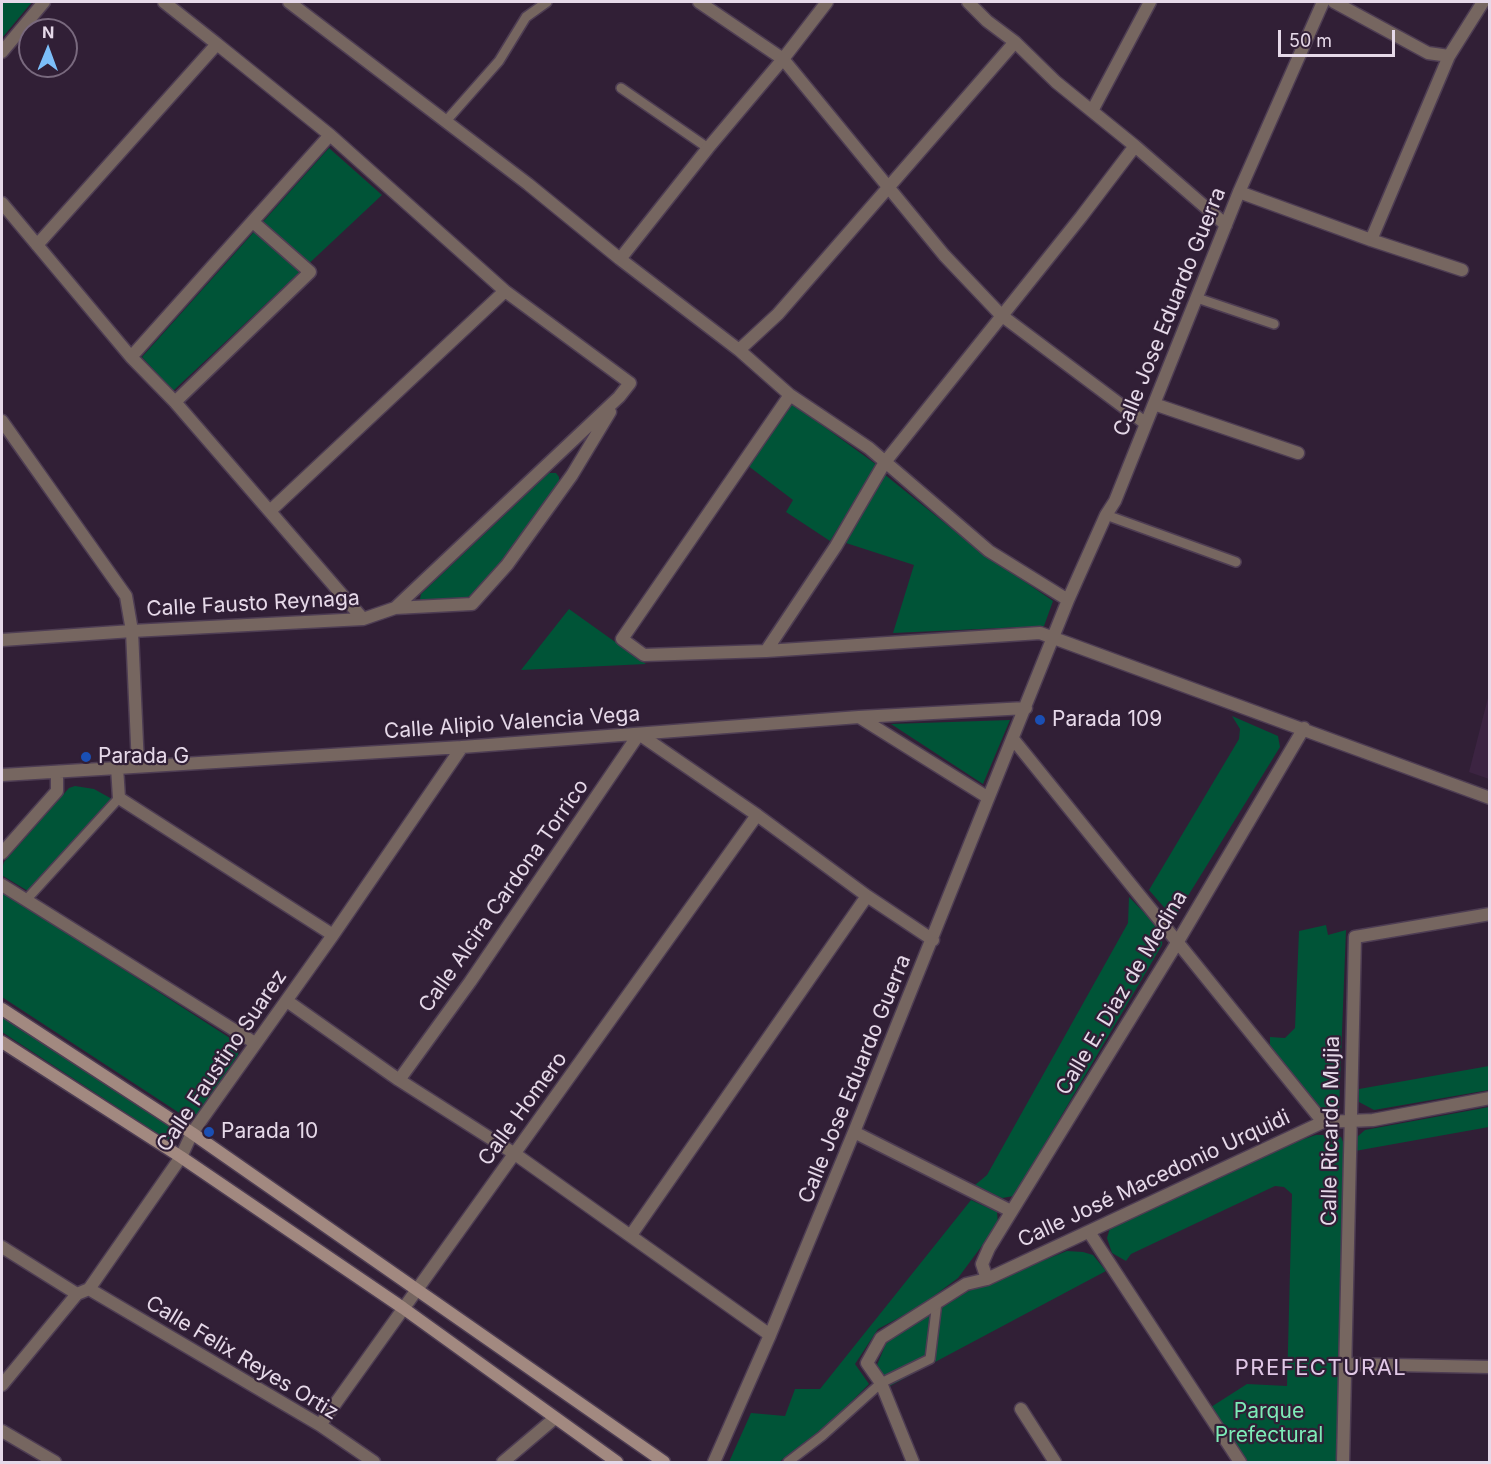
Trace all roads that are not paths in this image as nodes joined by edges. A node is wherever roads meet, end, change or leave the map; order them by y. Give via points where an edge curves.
1 (44, 2) edge
2 (164, 2) edge
3 (289, 2) edge
4 (547, 2) edge
5 (699, 2) edge
6 (827, 2) edge
7 (968, 2) edge
8 (1150, 2) edge
9 (1323, 2) edge
10 (1334, 2) edge
11 (1483, 2) edge
12 (1015, 42) junction
13 (217, 44) junction
14 (2, 52) edge
15 (1449, 56) junction
16 (783, 59) junction
17 (621, 88) dead end
18 (1092, 111) junction
19 (446, 121) junction
20 (330, 135) junction
21 (1135, 146) junction
22 (708, 147) junction
23 (888, 187) junction
24 (1239, 192) junction
25 (2, 203) edge
26 (252, 222) junction
27 (1226, 225) junction
28 (1371, 240) junction
29 (37, 245) junction
30 (620, 259) junction
31 (1462, 270) dead end
32 (505, 291) junction
33 (1197, 298) junction
34 (1001, 315) junction
35 (1274, 324) dead end
36 (739, 350) junction
37 (131, 357) junction
38 (790, 395) junction
39 (619, 397) junction
40 (175, 402) junction
41 (1154, 404) junction
42 (2, 421) edge
43 (1145, 423) junction
44 (1298, 453) dead end
45 (885, 462) junction
46 (270, 511) junction
47 (1106, 514) junction
48 (1236, 562) dead end
49 (1068, 600) junction
50 (395, 608) junction
51 (363, 619) junction
52 (132, 631) junction
53 (1054, 638) junction
54 (2, 640) edge
55 (766, 651) junction
56 (1026, 708) junction
57 (859, 717) junction
58 (1304, 728) junction
59 (639, 734) junction
60 (1013, 739) junction
61 (462, 747) junction
62 (138, 766) junction
63 (117, 767) junction
64 (57, 772) junction
65 (2, 775) edge
66 (987, 797) junction
67 (119, 798) junction
68 (1490, 798) edge
69 (757, 816) junction
70 (2, 853) edge
71 (2, 885) edge
72 (867, 896) junction
73 (26, 900) junction
74 (1490, 914) edge
75 (333, 935) junction
76 (933, 940) junction
77 (1177, 943) junction
78 (287, 1000) junction
79 (2, 1009) edge
80 (2, 1042) edge
81 (255, 1043) junction
82 (399, 1080) junction
83 (1490, 1098) edge
84 (1350, 1120) junction
85 (1323, 1122) junction
86 (854, 1132) junction
87 (192, 1133) junction
88 (515, 1154) junction
89 (181, 1157) junction
90 (1011, 1211) junction
91 (1089, 1232) junction
92 (631, 1235) junction
93 (2, 1246) edge
94 (987, 1279) junction
95 (416, 1288) junction
96 (83, 1292) junction
97 (938, 1302) junction
98 (403, 1308) junction
99 (770, 1335) junction
100 (1345, 1364) junction
101 (1490, 1367) edge
102 (881, 1383) junction
103 (2, 1385) edge
104 (1021, 1409) dead end
105 (555, 1418) junction
106 (320, 1425) junction
107 (2, 1431) edge
108 (55, 1462) edge
109 (374, 1462) edge
110 (503, 1462) edge
111 (617, 1462) edge
112 (664, 1462) edge
113 (714, 1462) edge
114 (788, 1462) edge
115 (913, 1462) edge
116 (1055, 1462) edge
117 (1240, 1462) edge
118 (1343, 1462) edge

1 - 14 street
2 - 13 street
3 - 19 street
4 - 19 lane via 525,17 499,61
5 - 16 street
6 - 16 street
7 - 12 street
8 - 18 street
9 - 24 street, Calle Jose Eduardo Guerra
10 - 15 street via 1428,53
11 - 15 street
12 - 18 street
12 - 23 street
13 - 20 street
13 - 29 street
15 - 28 street
16 - 22 street
16 - 23 street
17 - 22 lane
18 - 21 street
19 - 30 street
20 - 26 street
20 - 32 street
21 - 27 street
21 - 34 street
22 - 30 street
23 - 34 street via 944,255
23 - 36 street via 778,314
24 - 27 street, Calle Jose Eduardo Guerra
24 - 28 street
25 - 29 street
26 - 37 street
26 - 40 street via 309,272
27 - 33 street, Calle Jose Eduardo Guerra
28 - 31 street
29 - 37 street
30 - 36 street
32 - 39 street, Calle Fausto Reynaga via 630,382
32 - 46 street
33 - 35 lane
33 - 41 street, Calle Jose Eduardo Guerra
34 - 43 street
34 - 45 street
36 - 38 street
37 - 40 street
38 - 45 street
38 - 55 street via 622,639 644,655
39 - 50 street, Calle Fausto Reynaga
39 - 50 street via 572,475 507,565 472,604
40 - 46 street
41 - 43 street, Calle Jose Eduardo Guerra
41 - 44 street
42 - 52 street via 126,596
43 - 47 street, Calle Jose Eduardo Guerra via 1115,501
45 - 49 street via 989,551
45 - 55 street via 836,546
46 - 51 street
47 - 48 lane
47 - 49 street, Calle Jose Eduardo Guerra
49 - 53 street, Calle Jose Eduardo Guerra
50 - 51 street, Calle Fausto Reynaga
51 - 52 street, Calle Fausto Reynaga
52 - 54 street, Calle Fausto Reynaga
52 - 62 street
53 - 55 street via 1040,633
53 - 56 street, Calle Jose Eduardo Guerra
53 - 58 street
56 - 57 street, Calle Alipio Valencia Vega
56 - 60 street, Calle Jose Eduardo Guerra
57 - 59 street, Calle Alipio Valencia Vega
57 - 66 street
58 - 68 street
58 - 77 street, Calle E. Diaz de Medina
59 - 61 street, Calle Alipio Valencia Vega
59 - 69 street
59 - 82 street, Calle Alcira Cardona Torrico
60 - 66 street, Calle Jose Eduardo Guerra
60 - 77 street
61 - 62 street, Calle Alipio Valencia Vega
61 - 75 street, Calle Faustino Suarez
62 - 63 street, Calle Alipio Valencia Vega
63 - 64 street, Calle Alipio Valencia Vega
63 - 67 street
64 - 65 street, Calle Alipio Valencia Vega
64 - 70 street via 57,791
66 - 76 street, Calle Jose Eduardo Guerra
67 - 73 lane
67 - 75 street
69 - 72 street
69 - 88 street, Calle Homero
71 - 73 street
72 - 76 street
72 - 92 street
73 - 81 street
74 - 84 street, Calle Ricardo Mujia via 1355,937
75 - 78 street, Calle Faustino Suarez
76 - 86 street, Calle Jose Eduardo Guerra
77 - 85 street
77 - 90 street, Calle E. Diaz de Medina
78 - 81 street, Calle Faustino Suarez
78 - 82 street
79 - 87 main road
80 - 89 main road
81 - 87 street, Calle Faustino Suarez
82 - 88 street
83 - 84 street, Calle José Macedonio Urquidi via 1373,1120
84 - 85 street, Calle José Macedonio Urquidi
84 - 100 street, Calle Ricardo Mujia
85 - 91 street, Calle José Macedonio Urquidi
86 - 90 street
86 - 99 street, Calle Jose Eduardo Guerra
87 - 89 street, Calle Faustino Suarez
87 - 95 main road
88 - 92 street
88 - 95 street, Calle Homero
89 - 96 street, Calle Faustino Suarez
89 - 98 main road
90 - 94 street, Calle E. Diaz de Medina via 982,1264
91 - 94 street, Calle José Macedonio Urquidi
91 - 117 street
92 - 99 street
93 - 96 street, Calle Felix Reyes Ortiz
94 - 97 street, Calle José Macedonio Urquidi via 966,1284
95 - 98 street, Calle Homero
95 - 112 main road
96 - 103 street, Calle Faustino Suarez
96 - 106 street, Calle Felix Reyes Ortiz
97 - 102 lane via 930,1359
97 - 102 street, Calle José Macedonio Urquidi via 881,1338 867,1364
98 - 105 main road
98 - 106 street, Calle Homero
99 - 113 street, Calle Jose Eduardo Guerra
100 - 101 street
100 - 118 street, Calle Ricardo Mujia
102 - 114 lane
102 - 115 street
104 - 116 street
105 - 110 street
105 - 111 main road
106 - 109 street, Calle Felix Reyes Ortiz
107 - 108 street

